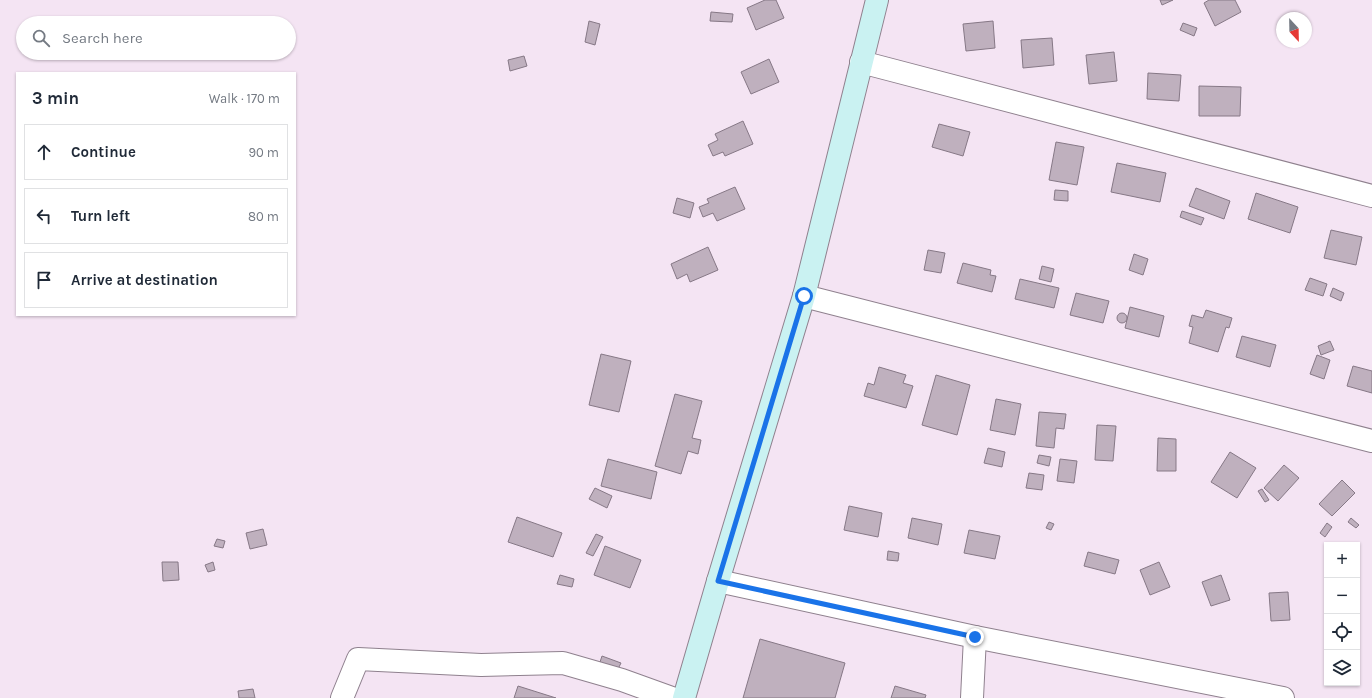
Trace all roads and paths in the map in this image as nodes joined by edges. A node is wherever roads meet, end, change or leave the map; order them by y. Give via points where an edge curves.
1 (877, 0) edge
2 (861, 62) junction
3 (1372, 196) edge
4 (804, 296) junction
5 (1372, 441) edge
6 (718, 581) junction
7 (975, 637) junction
8 (342, 698) edge
9 (672, 698) edge
10 (684, 698) edge
11 (972, 698) edge
12 (1282, 698) edge

1 - 2 main road
2 - 3 street
2 - 4 main road
4 - 5 street
4 - 6 main road
6 - 7 street
6 - 10 main road
7 - 11 street
7 - 12 street
8 - 9 street via 358,659 481,665 563,663

